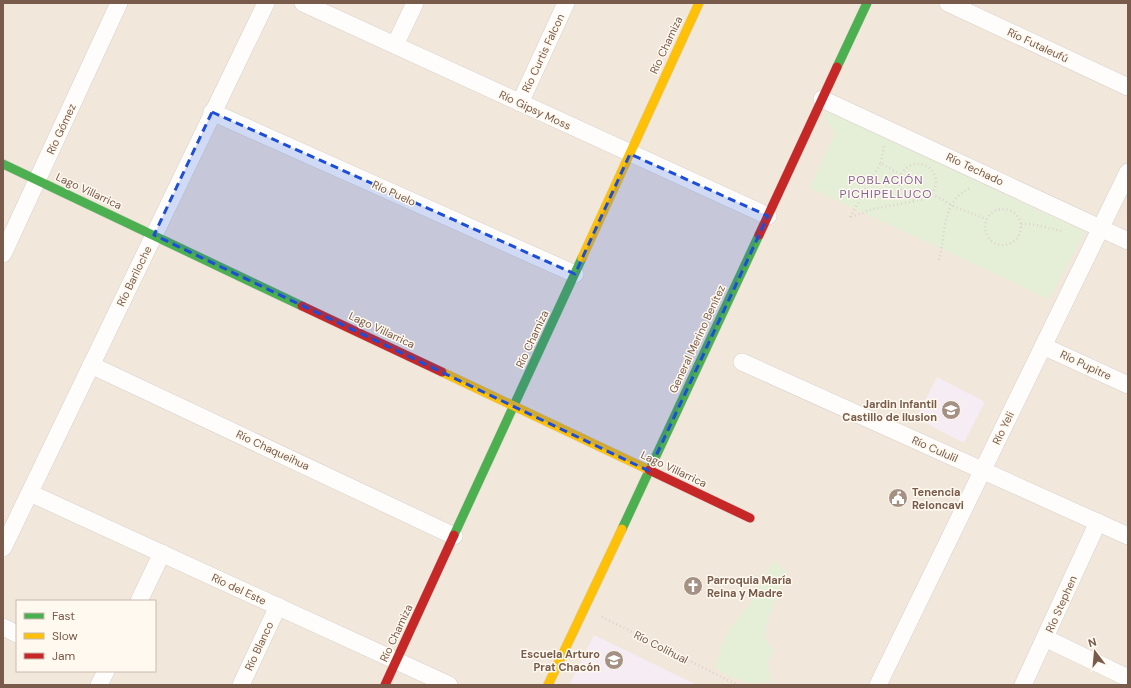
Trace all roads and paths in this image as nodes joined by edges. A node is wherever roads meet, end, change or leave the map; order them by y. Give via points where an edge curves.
1 (119, 3) edge
2 (266, 3) edge
3 (303, 3) edge
4 (415, 3) edge
5 (566, 3) edge
6 (699, 3) edge
7 (867, 3) edge
8 (948, 3) edge
9 (395, 45) junction
10 (1128, 87) edge
11 (822, 98) junction
12 (520, 103) junction
13 (212, 112) junction
14 (630, 154) junction
15 (3, 164) edge
16 (1128, 172) edge
17 (984, 174) junction
18 (901, 175) junction
19 (38, 180) junction
20 (932, 194) junction
21 (919, 201) junction
22 (952, 205) junction
23 (768, 216) junction
24 (986, 219) junction
25 (1101, 228) junction
26 (154, 235) junction
27 (1128, 241) edge
28 (3, 254) edge
29 (939, 260) dead end
30 (575, 274) junction
31 (1043, 346) junction
32 (742, 362) dead end
33 (91, 365) junction
34 (1128, 386) edge
35 (514, 406) junction
36 (982, 470) junction
37 (649, 471) junction
38 (30, 493) junction
39 (750, 518) dead end
40 (1098, 522) junction
41 (454, 536) junction
42 (1128, 536) edge
43 (3, 548) edge
44 (162, 554) junction
45 (139, 600) edge
46 (278, 606) junction
47 (584, 608) junction
48 (3, 627) edge
49 (16, 634) edge
50 (1045, 638) junction
51 (396, 661) junction
52 (1128, 678) edge
53 (241, 685) edge
54 (385, 685) edge
55 (449, 685) edge
56 (548, 685) edge
57 (738, 685) edge
58 (878, 685) edge
59 (1023, 685) edge

1 - 19 street, Río Gómez
2 - 13 street, Río Bariloche
3 - 9 street, Río Gipsy Moss
4 - 9 street
5 - 12 street, Río Curtis Falcon
6 - 14 street, Río Chamiza
7 - 11 street, General Merino Benítez
8 - 10 street, Río Futaleufú
9 - 12 street, Río Gipsy Moss
11 - 17 street, Río Techado
11 - 23 street, General Merino Benítez
12 - 14 street, Río Gipsy Moss
13 - 26 street, Río Bariloche
13 - 30 street, Río Puelo
14 - 23 street, Río Gipsy Moss
14 - 30 street, Río Chamiza
15 - 19 street, Lago Villarrica
16 - 25 street, Río Yeli
17 - 22 path
17 - 25 street, Río Techado
18 - 20 path via 913,165 928,167 936,180
18 - 21 path via 899,184 903,193 910,199
18 - 21 path via 881,163 850,218 873,209
19 - 26 street, Lago Villarrica
19 - 28 street, Río Gómez
20 - 21 path
20 - 22 path
22 - 24 path
22 - 29 path
23 - 37 street, General Merino Benítez
24 - 24 path via 993,212 1008,210 1020,219 1020,234 1009,244 999,245 991,241 986,233
25 - 27 street, Río Techado
25 - 31 street, Río Yeli
26 - 33 street, Río Bariloche
26 - 35 street, Lago Villarrica
30 - 35 street, Río Chamiza
31 - 34 street, Río Pupitre
31 - 36 street, Río Yeli
32 - 36 street, Río Cululil
33 - 38 street, Río Bariloche
33 - 41 street, Río Chaqueihua
35 - 37 street, Lago Villarrica
35 - 41 street, Río Chamiza
36 - 40 street, Río Cululil
36 - 58 street, Río Yeli
37 - 39 street, Lago Villarrica
37 - 47 street, General Merino Benítez
38 - 43 street, Río Bariloche
38 - 44 street, Río del Este
40 - 42 street, Río Cululil
40 - 50 street, Río Stephen
41 - 51 street, Río Chamiza
44 - 45 street
44 - 46 street, Río del Este
46 - 51 street, Río del Este
46 - 53 street, Río Blanco
47 - 56 street, General Merino Benítez
47 - 57 path, Río Colihual
48 - 49 street
50 - 52 street
50 - 59 street, Río Stephen
51 - 54 street, Río Chamiza
51 - 55 street, Río del Este

